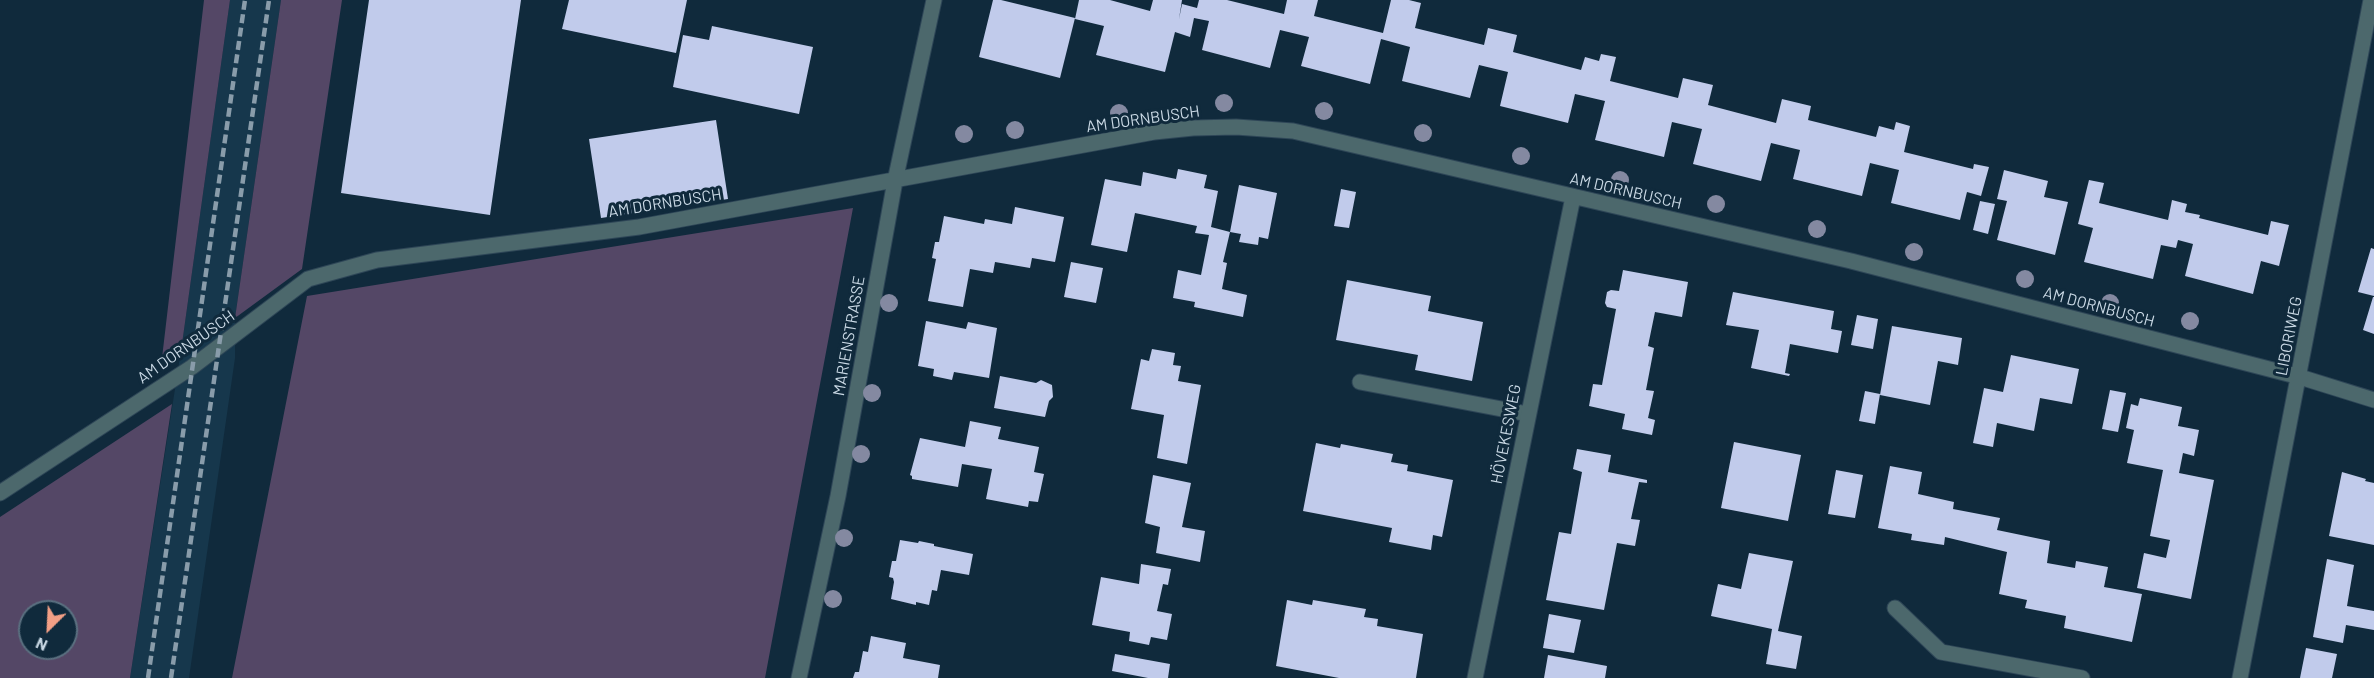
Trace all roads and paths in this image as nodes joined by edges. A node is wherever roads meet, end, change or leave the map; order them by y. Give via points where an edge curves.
1 (934, 0) edge
2 (2371, 0) edge
3 (895, 181) junction
4 (1573, 197) junction
5 (2300, 377) junction
6 (1360, 382) dead end
7 (2374, 399) edge
8 (1528, 414) junction
9 (0, 493) edge
10 (1895, 608) dead end
11 (799, 678) edge
12 (1475, 678) edge
13 (2082, 678) edge
14 (2240, 678) edge

1 - 3 street, MARIENSTRASSE
2 - 5 street, LIBORIWEG
3 - 4 street, AM DORNBUSCH via 1154,132 1236,127 1293,131
3 - 9 street, AM DORNBUSCH via 639,227 377,260 308,279 192,367
3 - 11 street, MARIENSTRASSE via 838,496
4 - 5 street, AM DORNBUSCH via 1851,261
4 - 8 street, HÖVEKESWEG
5 - 7 street, AM DORNBUSCH
5 - 14 street, LIBORIWEG
6 - 8 street
8 - 12 street, HÖVEKESWEG
10 - 13 street via 1941,652

